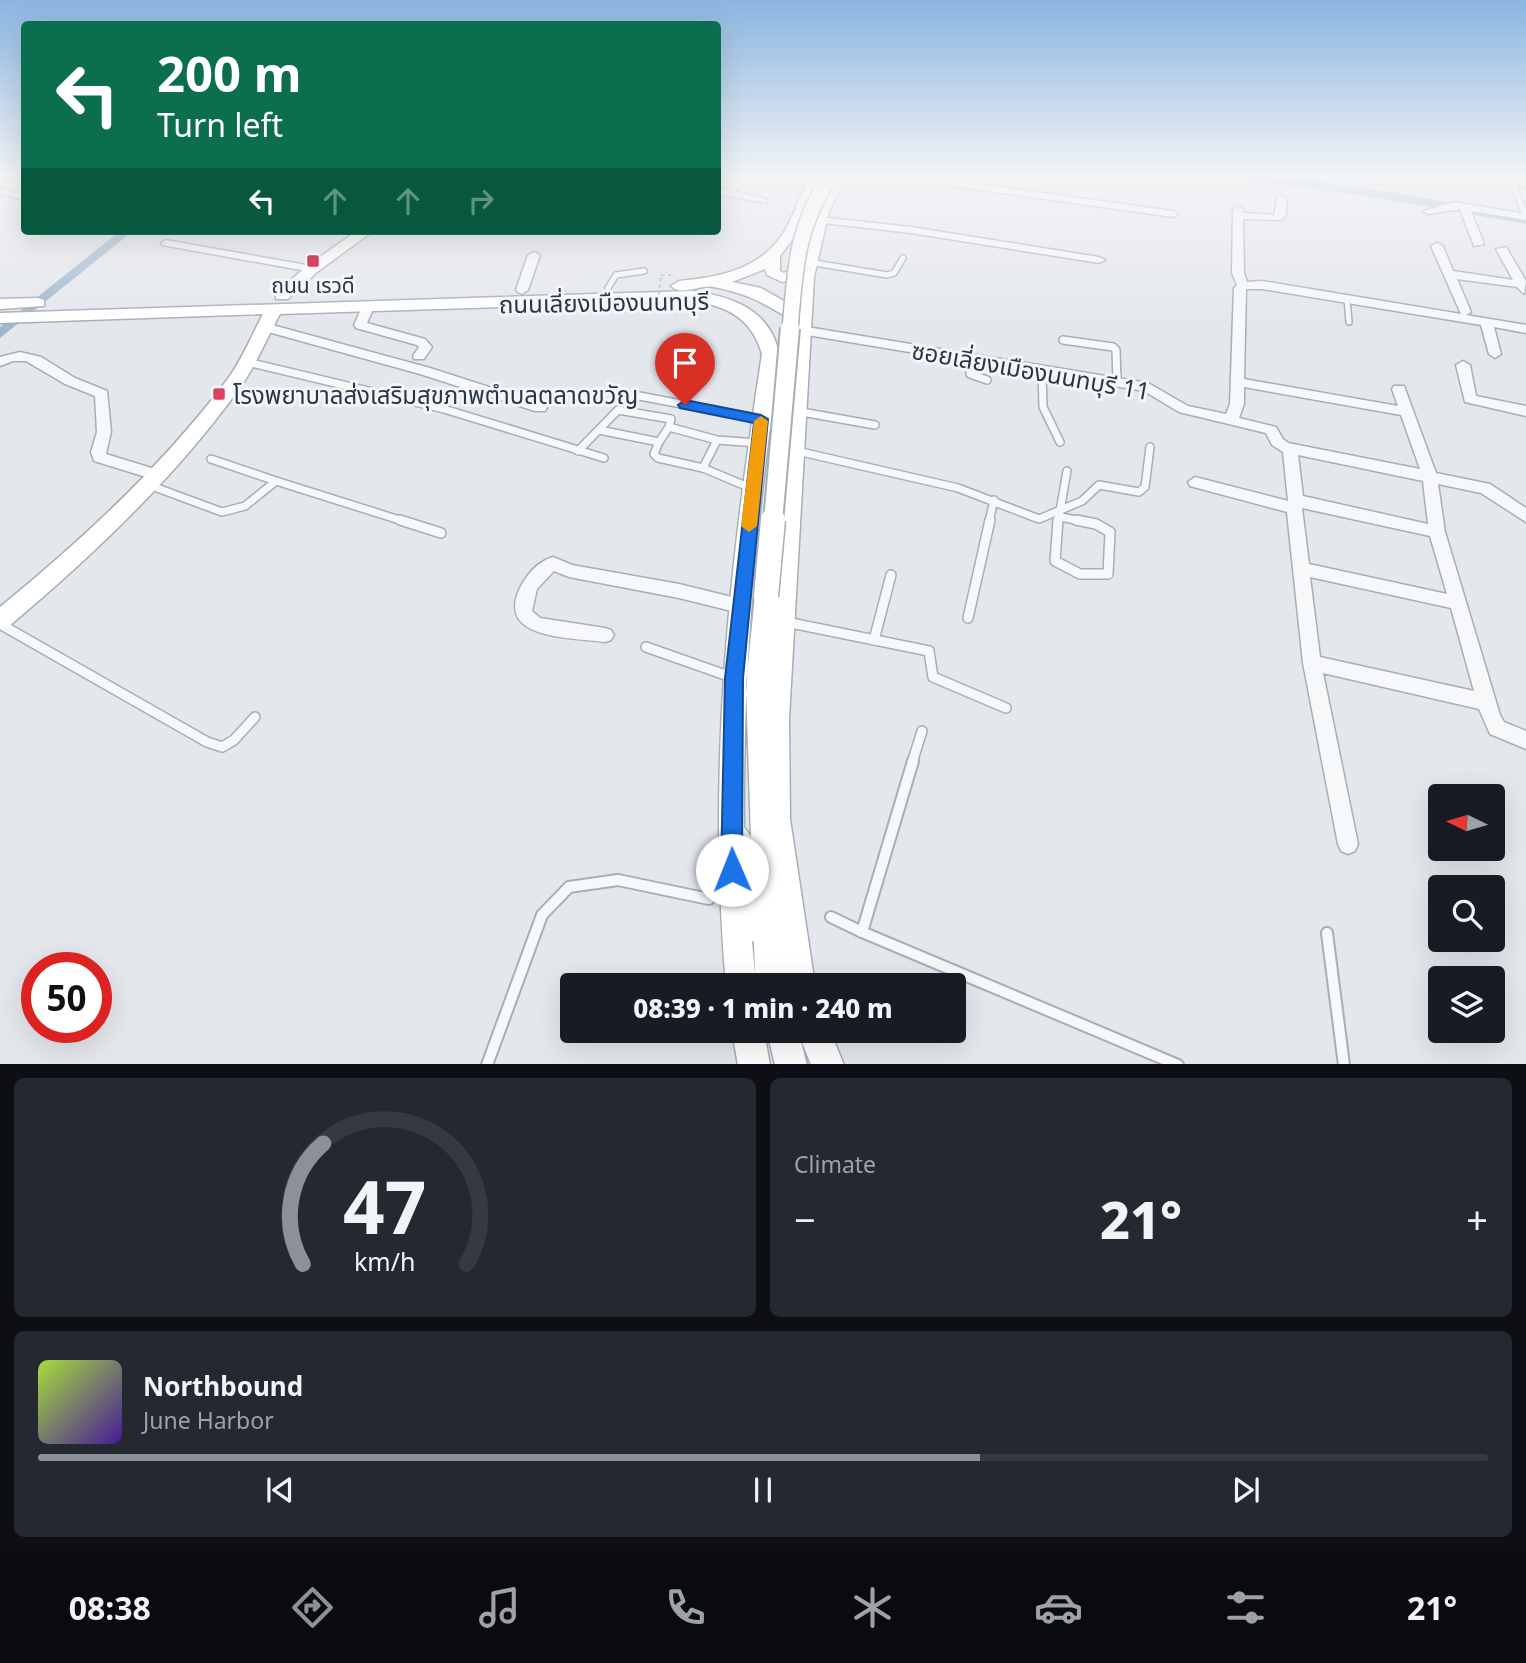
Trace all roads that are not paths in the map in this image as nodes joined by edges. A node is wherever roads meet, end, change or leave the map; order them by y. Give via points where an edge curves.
1 (794, 226) edge
2 (806, 226) edge
3 (818, 226) edge
4 (871, 226) edge
5 (1238, 226) edge
6 (1470, 226) edge
7 (360, 235) edge
8 (166, 243) dead end
9 (1478, 244) dead end
10 (1437, 246) dead end
11 (1502, 249) dead end
12 (534, 255) dead end
13 (774, 258) junction
14 (903, 258) dead end
15 (1099, 260) dead end
16 (808, 263) junction
17 (312, 269) junction
18 (644, 271) dead end
19 (1449, 274) junction
20 (704, 284) junction
21 (1243, 286) junction
22 (608, 288) junction
23 (1524, 288) edge
24 (522, 290) junction
25 (769, 297) junction
26 (1347, 299) junction
27 (368, 307) junction
28 (740, 308) junction
29 (1, 309) edge
30 (274, 311) junction
31 (1465, 312) dead end
32 (1349, 322) dead end
33 (1487, 323) junction
34 (802, 324) junction
35 (1526, 329) edge
36 (1063, 340) dead end
37 (1495, 354) dead end
38 (419, 356) dead end
39 (970, 359) junction
40 (0, 362) edge
41 (247, 362) junction
42 (1463, 365) dead end
43 (1042, 370) junction
44 (987, 380) dead end
45 (1117, 382) junction
46 (1238, 382) junction
47 (1399, 389) dead end
48 (634, 395) dead end
49 (540, 408) dead end
50 (796, 411) junction
51 (1526, 411) edge
52 (1408, 412) junction
53 (761, 419) junction
54 (1231, 419) junction
55 (875, 425) dead end
56 (669, 428) junction
57 (599, 430) junction
58 (717, 440) junction
59 (659, 442) junction
60 (1060, 442) dead end
61 (759, 443) junction
62 (1150, 447) dead end
63 (1290, 448) junction
64 (794, 450) junction
65 (578, 451) junction
66 (604, 458) dead end
67 (211, 459) dead end
68 (704, 468) junction
69 (1067, 471) dead end
70 (1430, 477) junction
71 (151, 480) junction
72 (276, 481) junction
73 (1195, 482) dead end
74 (753, 489) junction
75 (994, 500) junction
76 (1295, 505) junction
77 (1061, 514) junction
78 (1526, 516) edge
79 (1437, 532) junction
80 (441, 533) dead end
81 (1301, 568) junction
82 (891, 575) dead end
83 (1458, 603) junction
84 (740, 606) junction
85 (968, 618) dead end
86 (782, 621) junction
87 (0, 622) edge
88 (605, 635) dead end
89 (874, 640) junction
90 (646, 647) dead end
91 (1312, 663) junction
92 (734, 678) junction
93 (1486, 702) junction
94 (1006, 708) dead end
95 (255, 717) dead end
96 (922, 731) dead end
97 (1526, 740) edge
98 (730, 803) junction
99 (1348, 844) dead end
100 (709, 899) dead end
101 (831, 917) dead end
102 (862, 932) junction
103 (1327, 933) dead end
104 (740, 973) edge
105 (769, 973) edge
106 (771, 973) edge
107 (798, 973) edge
108 (750, 1043) edge
109 (786, 1043) edge
110 (812, 1043) edge
111 (817, 1043) edge
112 (487, 1064) edge
113 (754, 1064) edge
114 (791, 1064) edge
115 (814, 1064) edge
116 (828, 1064) edge
117 (1176, 1064) edge
118 (1344, 1064) edge

1 - 13 main road
2 - 106 main road, bridge via 797,248 758,684
3 - 16 main road
4 - 15 street
5 - 21 street via 1238,272
6 - 9 street
7 - 17 main road
8 - 17 street
10 - 19 street
11 - 23 street
12 - 24 street
13 - 16 main road via 772,272 784,279 792,278
13 - 20 main road, ถนนเลี่ยงเมืองนนทบุรี via 745,273
14 - 16 lane via 894,273 887,275
16 - 34 main road
17 - 30 main road
18 - 22 lane via 616,275
19 - 23 street
19 - 31 street
20 - 22 main road, ถนนเลี่ยงเมืองนนทบุรี
20 - 25 main road, ถนนเลี่ยงเมืองนนทบุรี via 738,286
21 - 26 street
21 - 46 street
22 - 24 main road, ถนนเลี่ยงเมืองนนทบุรี
24 - 30 main road, ถนนเลี่ยงเมืองนนทบุรี
25 - 28 main road via 771,304 766,309
25 - 34 main road, ถนนเลี่ยงเมืองนนทบุรี
26 - 32 lane
26 - 33 street
27 - 28 main road, ถนนเลี่ยงเมืองนนทบุรี via 693,296
27 - 30 main road, ถนนเลี่ยงเมืองนนทบุรี
27 - 38 street via 360,325 421,342 426,347
28 - 53 main road, ถนนเลี่ยงเมืองนนทบุรี via 760,324 771,354
29 - 30 main road, ถนนเลี่ยงเมืองนนทบุรี via 61,302
29 - 30 main road, ถนนเลี่ยงเมืองนนทบุรี via 45,317
30 - 41 main road
30 - 49 street via 425,372
33 - 35 street
33 - 37 street
34 - 39 street, ซอยเลี่ยงเมืองนนทบุรี 11
34 - 50 main road
36 - 45 lane via 1113,347
39 - 43 street, ซอยเลี่ยงเมืองนนทบุรี 11
39 - 44 lane via 970,374
40 - 71 street via 18,354 37,358 55,373 102,394 105,436 99,457
41 - 65 lane via 444,409
41 - 71 main road via 226,394
42 - 51 street via 1470,399
43 - 45 street, ซอยเลี่ยงเมืองนนทบุรี 11
43 - 60 lane via 1043,407
45 - 54 street, ซอยเลี่ยงเมืองนนทบุรี 11 via 1158,391 1184,409
46 - 52 street
46 - 54 street
47 - 52 street
48 - 53 lane
50 - 55 lane
50 - 64 main road
52 - 70 street
53 - 61 main road, ถนนเลี่ยงเมืองนนทบุรี
54 - 63 street, ซอยเลี่ยงเมืองนนทบุรี 11 via 1271,430 1278,444
56 - 57 lane via 671,419 618,410
56 - 58 lane
56 - 59 lane
57 - 59 lane
57 - 65 lane
58 - 61 lane
58 - 68 lane
59 - 68 lane via 654,454 658,458
61 - 74 main road, ถนนเลี่ยงเมืองนนทบุรี
62 - 77 lane via 1145,487 1139,492 1099,485
63 - 70 street, ซอยเลี่ยงเมืองนนทบุรี 11
63 - 76 street
64 - 75 lane
64 - 86 main road
65 - 66 lane
67 - 72 lane
68 - 74 lane
69 - 77 lane
70 - 78 street, ซอยเลี่ยงเมืองนนทบุรี 11 via 1485,488
70 - 79 street
71 - 72 lane via 222,512 242,509
71 - 87 main road via 65,568
72 - 80 lane
73 - 76 street
74 - 84 main road, ถนนเลี่ยงเมืองนนทบุรี
75 - 77 lane via 1039,519
75 - 85 lane
76 - 79 street
76 - 81 street
77 - 77 lane via 1110,532 1108,574 1099,578 1060,567 1055,561
79 - 83 street
81 - 83 street
81 - 91 street
82 - 89 lane
83 - 93 street
84 - 88 street via 569,571 554,563 544,568 523,598 523,614 536,625
84 - 92 main road, ถนนเลี่ยงเมืองนนทบุรี
86 - 89 lane
86 - 107 main road via 776,819
87 - 95 lane via 207,742 222,747
89 - 94 lane via 929,651 933,677
90 - 92 lane
91 - 93 street
91 - 99 street
92 - 98 main road, ถนนเลี่ยงเมืองนนทบุรี
93 - 97 street via 1497,728
96 - 102 lane
98 - 104 main road, ถนนเลี่ยงเมืองนนทบุรี
98 - 105 main road, ถนนเลี่ยงเมืองนนทบุรี
100 - 112 lane via 618,880 569,887 542,915
101 - 102 lane
102 - 117 lane
103 - 118 lane
108 - 113 main road
109 - 114 main road
110 - 115 main road
111 - 116 main road

